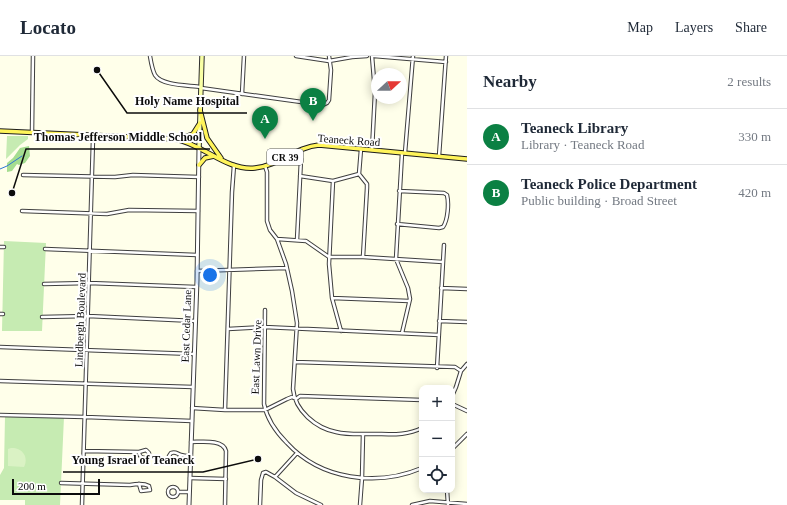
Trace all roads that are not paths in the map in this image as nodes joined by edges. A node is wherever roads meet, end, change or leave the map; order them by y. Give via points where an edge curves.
1 (33, 56) edge
2 (150, 56) edge
3 (202, 56) edge
4 (244, 56) edge
5 (296, 56) edge
6 (315, 56) edge
7 (329, 56) edge
8 (367, 56) edge
9 (373, 56) edge
10 (446, 56) edge
11 (413, 58) edge
12 (313, 59) junction
13 (330, 61) junction
14 (446, 62) junction
15 (201, 87) junction
16 (242, 94) junction
17 (200, 110) junction
18 (200, 123) junction
19 (0, 131) edge
20 (32, 132) junction
21 (92, 136) junction
22 (177, 139) junction
23 (199, 148) junction
24 (361, 149) junction
25 (372, 150) junction
26 (299, 151) junction
27 (404, 153) junction
28 (214, 156) junction
29 (439, 156) junction
30 (467, 159) edge
31 (223, 160) junction
32 (199, 165) junction
33 (234, 165) junction
34 (265, 166) junction
35 (23, 174) dead end
36 (359, 174) junction
37 (300, 176) junction
38 (92, 177) junction
39 (199, 177) junction
40 (333, 181) junction
41 (399, 191) junction
42 (198, 210) junction
43 (22, 211) dead end
44 (90, 213) junction
45 (397, 224) junction
46 (277, 239) junction
47 (297, 240) junction
48 (444, 245) dead end
49 (45, 249) dead end
50 (90, 250) junction
51 (197, 255) junction
52 (329, 257) junction
53 (363, 257) junction
54 (396, 259) junction
55 (443, 262) junction
56 (287, 268) junction
57 (230, 269) junction
58 (197, 271) junction
59 (89, 283) junction
60 (44, 284) dead end
61 (196, 287) junction
62 (441, 288) junction
63 (467, 289) edge
64 (332, 298) junction
65 (409, 301) junction
66 (265, 310) dead end
67 (88, 316) junction
68 (42, 318) dead end
69 (195, 321) junction
70 (439, 321) junction
71 (467, 322) edge
72 (264, 327) junction
73 (298, 328) junction
74 (228, 329) junction
75 (341, 331) junction
76 (402, 333) junction
77 (439, 334) junction
78 (0, 347) edge
79 (87, 350) junction
80 (194, 354) junction
81 (295, 362) junction
82 (467, 364) edge
83 (436, 368) junction
84 (461, 370) junction
85 (0, 381) edge
86 (86, 384) junction
87 (193, 387) junction
88 (455, 389) edge
89 (296, 399) junction
90 (419, 400) edge
91 (455, 405) edge
92 (192, 408) junction
93 (225, 410) junction
94 (265, 410) junction
95 (467, 411) edge
96 (0, 415) edge
97 (85, 417) junction
98 (192, 421) junction
99 (419, 429) edge
100 (363, 434) junction
101 (467, 434) edge
102 (191, 442) junction
103 (455, 446) edge
104 (84, 450) junction
105 (139, 452) dead end
106 (297, 453) junction
107 (181, 455) junction
108 (190, 456) junction
109 (419, 469) edge
110 (275, 477) junction
111 (190, 478) junction
112 (362, 478) junction
113 (226, 480) junction
114 (61, 483) dead end
115 (83, 484) junction
116 (139, 484) junction
117 (178, 492) dead end
118 (189, 492) junction
119 (446, 493) edge
120 (448, 503) edge
121 (467, 504) edge
122 (82, 505) edge
123 (189, 505) edge
124 (225, 505) edge
125 (260, 505) edge
126 (321, 505) edge
127 (360, 505) edge
128 (412, 505) edge

1 - 20 street
2 - 15 street via 154,72 160,80
3 - 15 main road
4 - 16 street
5 - 12 street
6 - 12 street
7 - 13 street
8 - 13 street
9 - 11 street
9 - 25 street
10 - 14 street
11 - 14 street
11 - 27 street
12 - 13 street
13 - 16 street via 330,92 327,103 318,105
14 - 29 street
15 - 16 street
15 - 17 main road
17 - 18 main road
17 - 31 main road via 207,138
18 - 22 main road via 193,134
18 - 23 main road
19 - 20 main road, Teaneck Road / CR 39
20 - 21 main road, Teaneck Road / CR 39
21 - 22 main road, Teaneck Road / CR 39
21 - 38 street, Lindbergh Boulevard
22 - 23 main road, Teaneck Road / CR 39
23 - 28 main road, Teaneck Road / CR 39
23 - 32 street, East Cedar Lane
24 - 25 main road, Teaneck Road / CR 39
24 - 26 main road, Teaneck Road / CR 39 via 318,145
24 - 36 street
25 - 27 main road, Teaneck Road / CR 39
26 - 34 main road, Teaneck Road / CR 39
26 - 37 street
27 - 29 main road, Teaneck Road / CR 39
27 - 41 street
28 - 31 main road, Teaneck Road / CR 39
28 - 32 main road via 205,158
29 - 30 main road, Teaneck Road / CR 39
31 - 33 main road, Teaneck Road / CR 39
32 - 39 street, East Cedar Lane
33 - 34 main road, Teaneck Road / CR 39 via 249,168
33 - 57 street
34 - 46 street via 266,216 268,226
35 - 38 street
36 - 40 street
36 - 53 street via 367,184
37 - 40 street
37 - 47 street
38 - 39 street
38 - 44 street, Lindbergh Boulevard
39 - 42 street, East Cedar Lane
40 - 52 street
41 - 45 street
41 - 45 street via 444,193 448,200 446,224 443,227
42 - 44 street
42 - 51 street, East Cedar Lane
43 - 44 street
44 - 50 street, Lindbergh Boulevard
45 - 54 street
46 - 47 street
46 - 56 street
47 - 52 street via 309,242
48 - 55 street
49 - 50 street
50 - 51 street
50 - 59 street, Lindbergh Boulevard
51 - 58 street, East Cedar Lane
52 - 53 street
52 - 64 street
53 - 54 street
54 - 55 street
54 - 65 street via 408,288
55 - 62 street
56 - 57 street
56 - 73 street
57 - 58 street
57 - 74 street
58 - 61 street, East Cedar Lane
59 - 60 street
59 - 61 street
59 - 67 street, Lindbergh Boulevard
61 - 69 street, East Cedar Lane
62 - 63 street
62 - 70 street
64 - 65 street
64 - 75 street
65 - 76 street
66 - 72 street, East Lawn Drive
67 - 68 street
67 - 69 street
67 - 79 street, Lindbergh Boulevard
69 - 80 street, East Cedar Lane
70 - 71 street
70 - 77 street
72 - 73 street
72 - 74 street
72 - 94 street, East Lawn Drive
73 - 75 street
73 - 81 street
74 - 93 street
75 - 76 street
76 - 77 street
77 - 83 street
78 - 79 street
79 - 80 street
79 - 86 street, Lindbergh Boulevard
80 - 87 street, East Cedar Lane
81 - 83 street
81 - 89 street via 293,389
82 - 84 street
83 - 84 street via 455,367
84 - 88 street
85 - 86 street
86 - 87 street
86 - 97 street, Lindbergh Boulevard
87 - 92 street, East Cedar Lane
89 - 90 street via 305,396
89 - 94 street via 292,397
89 - 100 street via 306,416 323,428 336,432
91 - 95 street
92 - 93 street
92 - 98 street, East Cedar Lane
93 - 94 street
94 - 106 street, East Lawn Drive via 278,433
96 - 97 street
97 - 98 street
97 - 104 street, Lindbergh Boulevard
98 - 102 street, East Cedar Lane
99 - 100 street via 398,435
100 - 112 street
101 - 103 street
102 - 108 street, East Cedar Lane
102 - 113 street via 219,443 225,447
104 - 105 street
104 - 115 street, Lindbergh Boulevard
106 - 110 street
106 - 112 street, East Lawn Drive via 330,471
107 - 107 street via 173,452 169,456 174,461
107 - 108 street
108 - 111 street, East Cedar Lane
109 - 112 street, East Lawn Drive via 397,476
110 - 125 street via 266,472 262,475
110 - 126 street via 296,493
111 - 113 street
111 - 118 street, East Cedar Lane
112 - 127 street
113 - 124 street
114 - 115 street
115 - 116 street
115 - 122 street, Lindbergh Boulevard
116 - 116 street via 141,491 150,490 149,485
117 - 118 street
118 - 123 street, East Cedar Lane
119 - 120 street
120 - 121 street
120 - 128 street via 430,501

